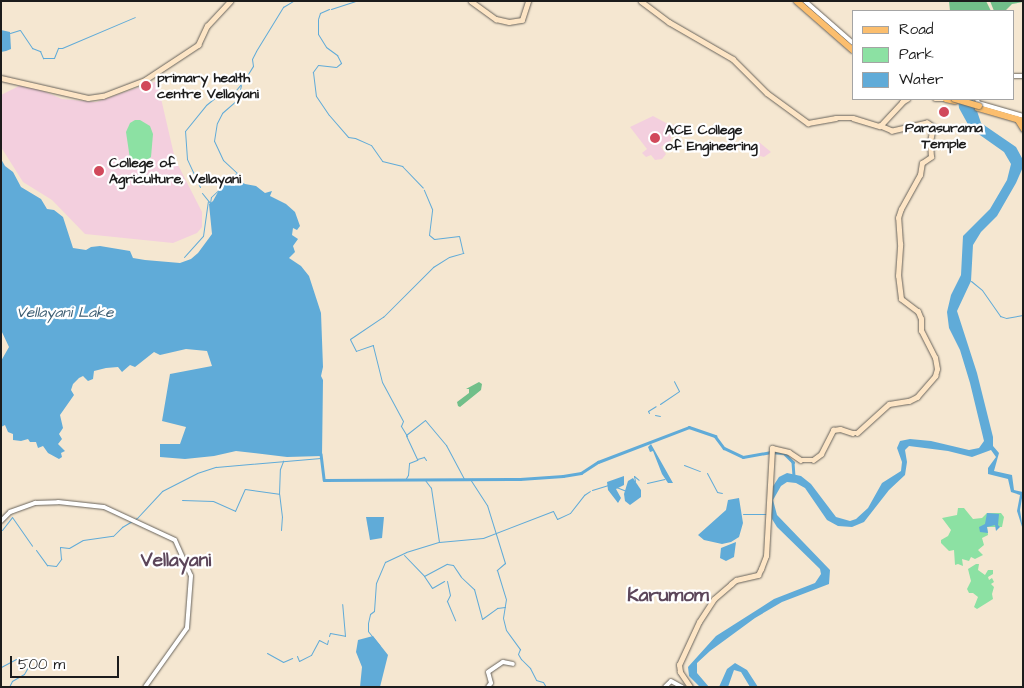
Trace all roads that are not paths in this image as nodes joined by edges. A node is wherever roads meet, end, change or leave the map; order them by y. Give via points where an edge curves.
1 (230, 1) edge
2 (471, 1) edge
3 (528, 1) edge
4 (641, 1) edge
5 (796, 1) edge
6 (803, 1) edge
7 (852, 47) edge
8 (852, 47) edge
9 (1, 78) edge
10 (905, 100) edge
11 (955, 100) edge
12 (978, 104) edge
13 (1021, 120) edge
14 (880, 126) junction
15 (1023, 129) edge
16 (1, 521) edge
17 (513, 664) dead end
18 (145, 687) edge
19 (488, 687) edge
20 (665, 687) edge
21 (682, 687) edge
22 (690, 687) edge

1 - 9 main road via 207,26 198,45 145,80 103,96 88,98
2 - 3 main road via 496,19 507,22 522,20
4 - 14 main road via 669,22 733,59 758,86 804,121 853,118
5 - 7 highway
6 - 8 highway
10 - 14 main road
11 - 12 highway, bridge
12 - 13 highway
12 - 13 highway
13 - 15 main road
14 - 22 main road via 892,131 927,123 933,127 931,157 922,163 920,174 900,209 898,276 901,299 918,312 921,319 921,331 935,358 935,376 917,397 887,405 857,432 833,430 821,454 813,460 801,460 789,452 772,451 766,556 762,570 758,575 731,584 714,599 699,622 679,665
16 - 18 street via 10,512 27,505 58,502 104,507 175,540 192,581 186,630
17 - 19 street via 503,662 488,672 491,683
20 - 21 street via 672,680

